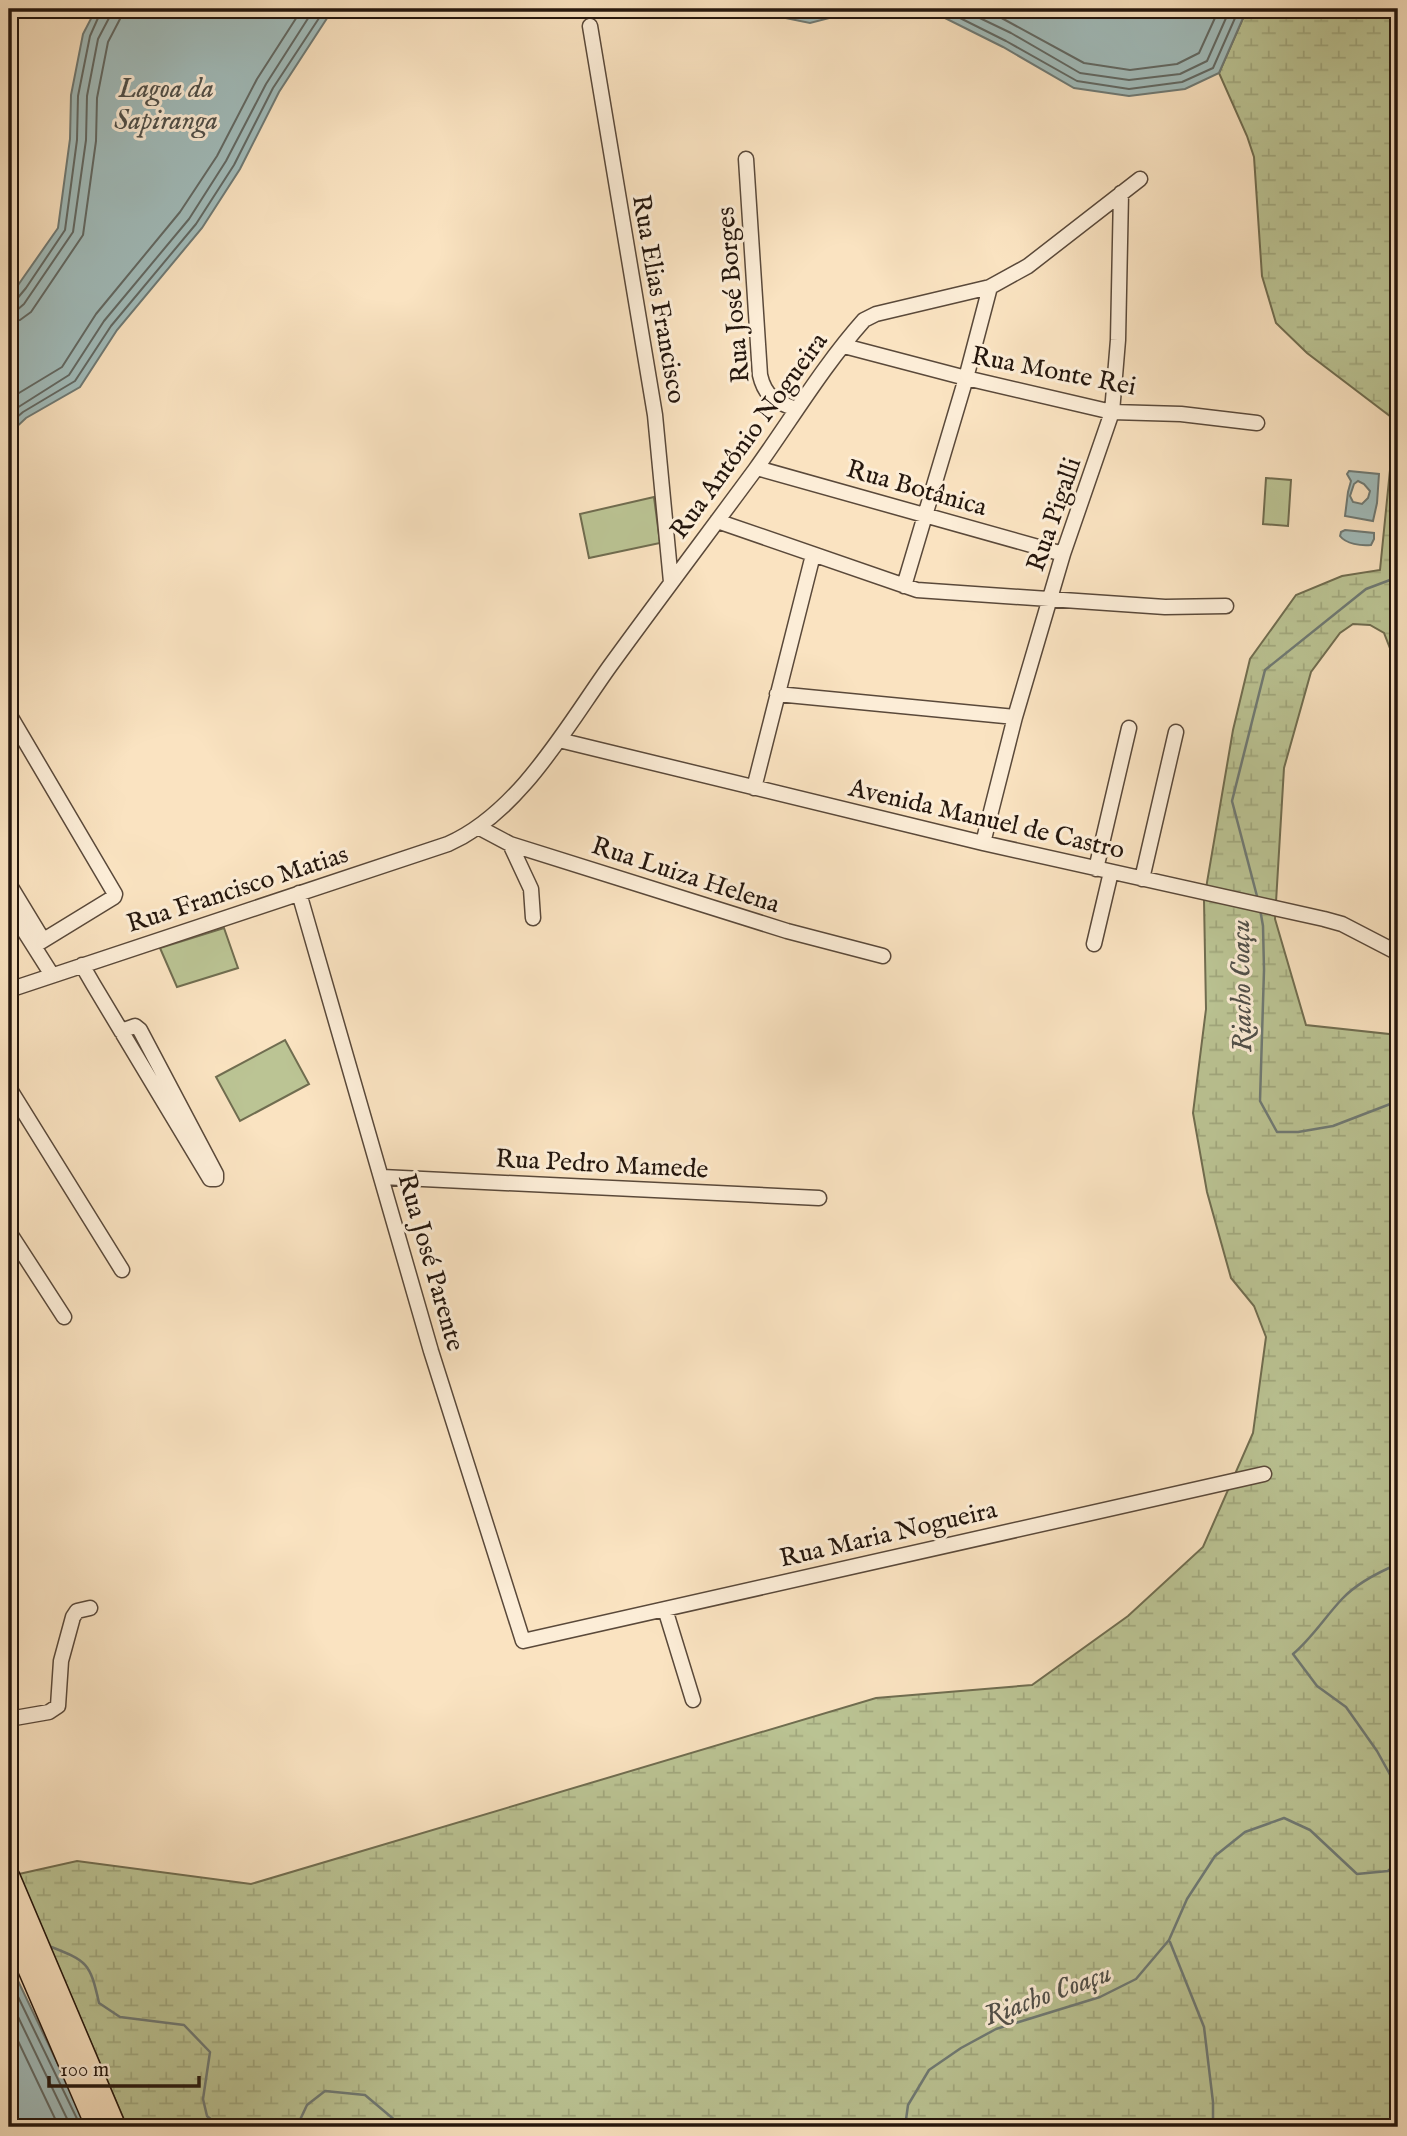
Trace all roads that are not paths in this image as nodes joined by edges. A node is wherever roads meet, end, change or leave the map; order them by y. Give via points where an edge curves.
1 (590, 26) dead end
2 (746, 159) dead end
3 (1140, 179) dead end
4 (1121, 193) junction
5 (990, 287) junction
6 (844, 346) junction
7 (966, 378) junction
8 (796, 409) junction
9 (1112, 412) junction
10 (1257, 423) dead end
11 (757, 467) junction
12 (924, 514) junction
13 (717, 521) junction
14 (1063, 554) junction
15 (813, 555) junction
16 (671, 582) junction
17 (904, 586) junction
18 (1051, 600) junction
19 (1226, 606) dead end
20 (777, 694) junction
21 (9, 714) edge
22 (1015, 717) junction
23 (1129, 728) dead end
24 (1176, 732) dead end
25 (559, 740) junction
26 (754, 788) junction
27 (478, 827) junction
28 (983, 843) junction
29 (510, 844) junction
30 (1096, 869) junction
31 (1111, 872) junction
32 (1142, 879) junction
33 (9, 884) edge
34 (299, 893) junction
35 (9, 907) edge
36 (533, 918) dead end
37 (38, 943) junction
38 (1094, 944) dead end
39 (1398, 953) edge
40 (883, 956) dead end
41 (82, 964) junction
42 (52, 975) junction
43 (9, 989) edge
44 (121, 1031) junction
45 (9, 1088) edge
46 (382, 1177) junction
47 (819, 1198) dead end
48 (9, 1232) edge
49 (122, 1270) dead end
50 (64, 1317) dead end
51 (1264, 1474) dead end
52 (90, 1608) dead end
53 (665, 1609) junction
54 (523, 1641) joint
55 (692, 1700) dead end
56 (9, 1718) edge
57 (10, 1879) edge
58 (9, 1923) edge
59 (36, 1961) junction
60 (97, 2127) edge
61 (115, 2127) edge

1 - 16 street, Rua Elias Francisco via 655,415
2 - 8 street, Rua José Borges via 760,375 772,400
3 - 4 street, Rua Antônio Nogueira
4 - 5 street, Rua Antônio Nogueira via 1028,266
4 - 9 street, Rua Pigalli
5 - 6 street, Rua Antônio Nogueira via 869,317
5 - 7 street
6 - 7 street, Rua Monte Rei
6 - 8 street, Rua Antônio Nogueira
7 - 9 street, Rua Monte Rei
7 - 12 street
8 - 11 street, Rua Antônio Nogueira
9 - 10 street, Rua Monte Rei
9 - 14 street, Rua Pigalli
11 - 12 street, Rua Botânica
11 - 13 street, Rua Antônio Nogueira
12 - 14 street, Rua Botânica
12 - 17 street
13 - 15 street
13 - 16 street, Rua Antônio Nogueira
14 - 18 street, Rua Pigalli
15 - 17 street
15 - 20 street
16 - 25 street, Rua Antônio Nogueira
17 - 18 street
18 - 19 street
18 - 22 street, Rua Pigalli
20 - 22 street
20 - 26 street
21 - 37 street via 115,894
22 - 28 street, Rua Pigalli
23 - 30 street
24 - 32 street
25 - 26 street, Avenida Manuel de Castro
25 - 27 street, Rua Antônio Nogueira via 508,802
26 - 28 street, Avenida Manuel de Castro
27 - 29 street, Rua Luiza Helena
27 - 34 street, Rua Francisco Matias via 448,844
28 - 30 street, Avenida Manuel de Castro
29 - 36 street via 531,889
29 - 40 street, Rua Luiza Helena via 787,932
30 - 31 street, Avenida Manuel de Castro
31 - 32 street, Avenida Manuel de Castro
31 - 38 street
32 - 39 street, Avenida Manuel de Castro via 1342,924
33 - 37 street
34 - 41 street, Rua Francisco Matias
34 - 46 street, Rua José Parente
35 - 37 street
37 - 42 street
41 - 42 street, Rua Francisco Matias
41 - 44 street
42 - 43 street, Rua Francisco Matias
44 - 44 street via 210,1179 216,1179 140,1030
45 - 49 street
46 - 47 street, Rua Pedro Mamede
46 - 54 street, Rua José Parente via 431,1351
48 - 50 street
51 - 53 street, Rua Maria Nogueira
52 - 56 street via 76,1611 73,1617 61,1661 58,1706 49,1712
53 - 54 street, Rua Maria Nogueira
53 - 55 street
57 - 59 highway
58 - 59 highway
59 - 60 highway
59 - 61 highway

